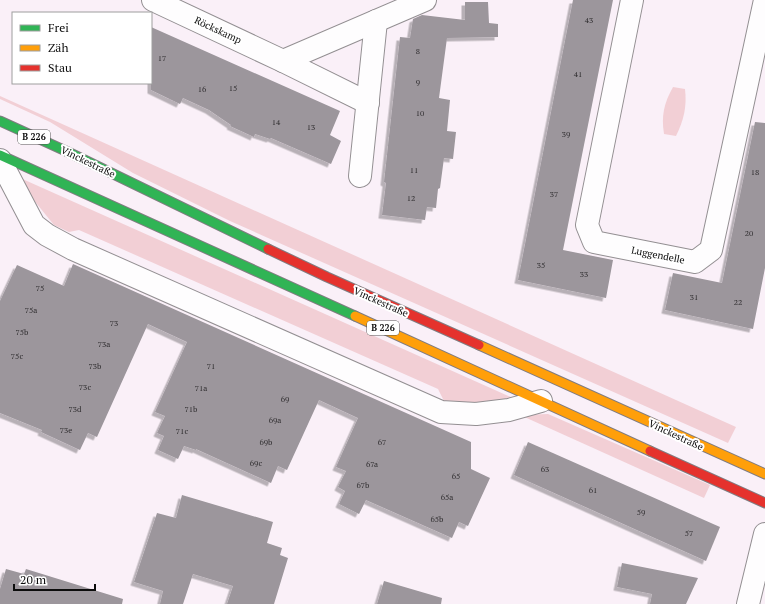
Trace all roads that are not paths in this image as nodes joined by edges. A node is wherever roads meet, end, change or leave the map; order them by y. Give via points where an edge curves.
1 (153, 0) edge
2 (425, 0) edge
3 (632, 0) edge
4 (765, 0) edge
5 (376, 21) junction
6 (283, 60) junction
7 (368, 102) junction
8 (0, 121) edge
9 (0, 155) edge
10 (0, 160) edge
11 (360, 176) dead end
12 (541, 401) junction
13 (765, 474) edge
14 (765, 503) edge
15 (765, 534) edge
16 (748, 604) edge

1 - 6 street, Röckskamp
2 - 5 street
3 - 4 street, Luggendelle via 587,225 594,242 694,262 711,250
5 - 6 street
5 - 7 street
6 - 7 street, Röckskamp
7 - 11 street
8 - 13 main road, Vinckestraße / B 226 via 327,278
9 - 12 main road, B 226
10 - 12 street via 34,225 73,249 441,412 476,414 509,410
12 - 14 main road, B 226
15 - 16 street

